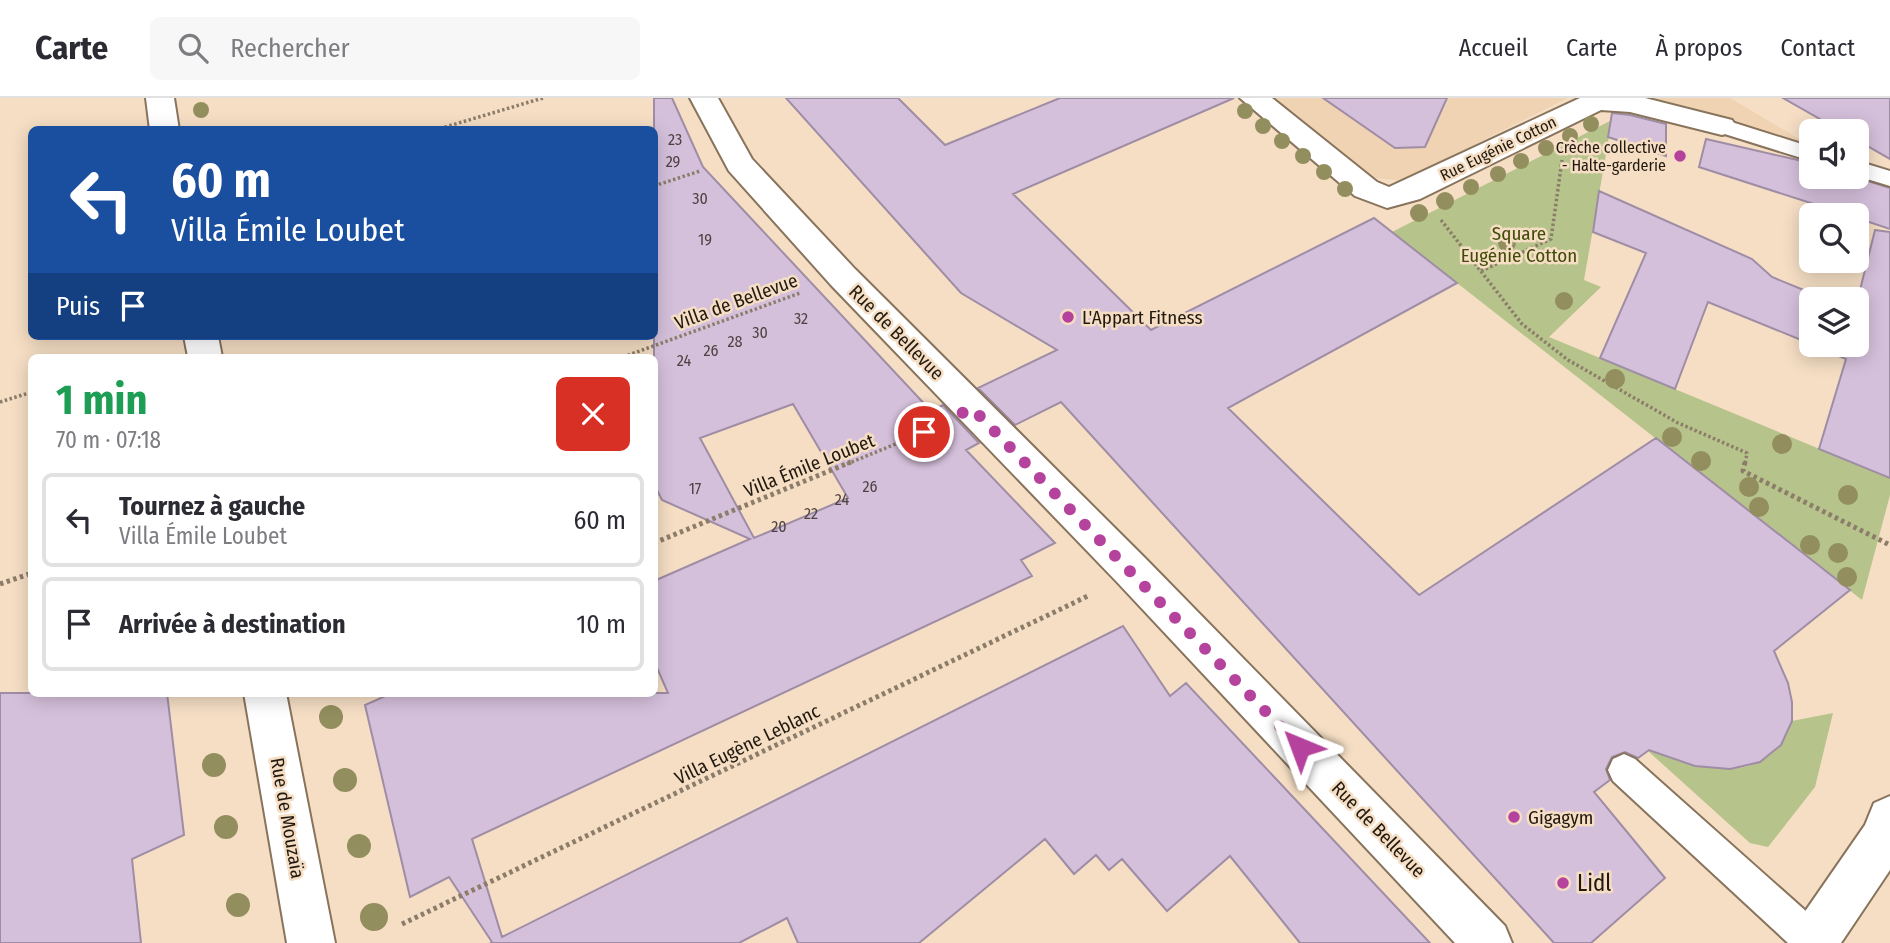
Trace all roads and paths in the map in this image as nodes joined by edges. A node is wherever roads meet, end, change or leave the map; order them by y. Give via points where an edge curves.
1 (160, 98) edge
2 (543, 98) edge
3 (704, 98) edge
4 (1254, 98) edge
5 (164, 126) edge
6 (448, 126) edge
7 (1722, 126) joint
8 (1540, 128) junction
9 (1799, 150) edge
10 (710, 167) dead end
11 (1869, 172) edge
12 (1890, 179) edge
13 (658, 185) edge
14 (1409, 192) junction
15 (1481, 271) junction
16 (805, 290) dead end
17 (631, 354) edge
18 (28, 393) edge
19 (0, 402) edge
20 (972, 408) junction
21 (658, 541) edge
22 (1890, 545) edge
23 (28, 574) edge
24 (0, 584) edge
25 (1092, 595) dead end
26 (266, 697) edge
27 (1624, 770) dead end
28 (1890, 819) edge
29 (402, 924) dead end
30 (1813, 942) edge
31 (311, 943) edge
32 (1488, 943) edge

1 - 5 street
2 - 6 path
3 - 20 street, Rue de Bellevue via 740,164
4 - 14 street, Rue Eugénie Cotton via 1366,189 1387,198
7 - 8 street, Rue Eugénie Cotton via 1630,103 1597,101
7 - 9 lane, Rue Eugénie Cotton
8 - 14 street, Rue Eugénie Cotton
8 - 15 path via 1564,144 1550,239
10 - 13 path
11 - 12 lane
14 - 15 path via 1434,211
15 - 22 path via 1522,324 1568,360 1678,423 1747,453 1743,471
16 - 17 path, Villa de Bellevue
18 - 19 path
20 - 21 path, Villa Émile Loubet via 949,422
20 - 32 street, Rue de Bellevue
23 - 24 path
25 - 29 path, Villa Eugène Leblanc
26 - 31 street, Rue de Mouzaïa
27 - 30 lane
28 - 30 street via 1884,838

